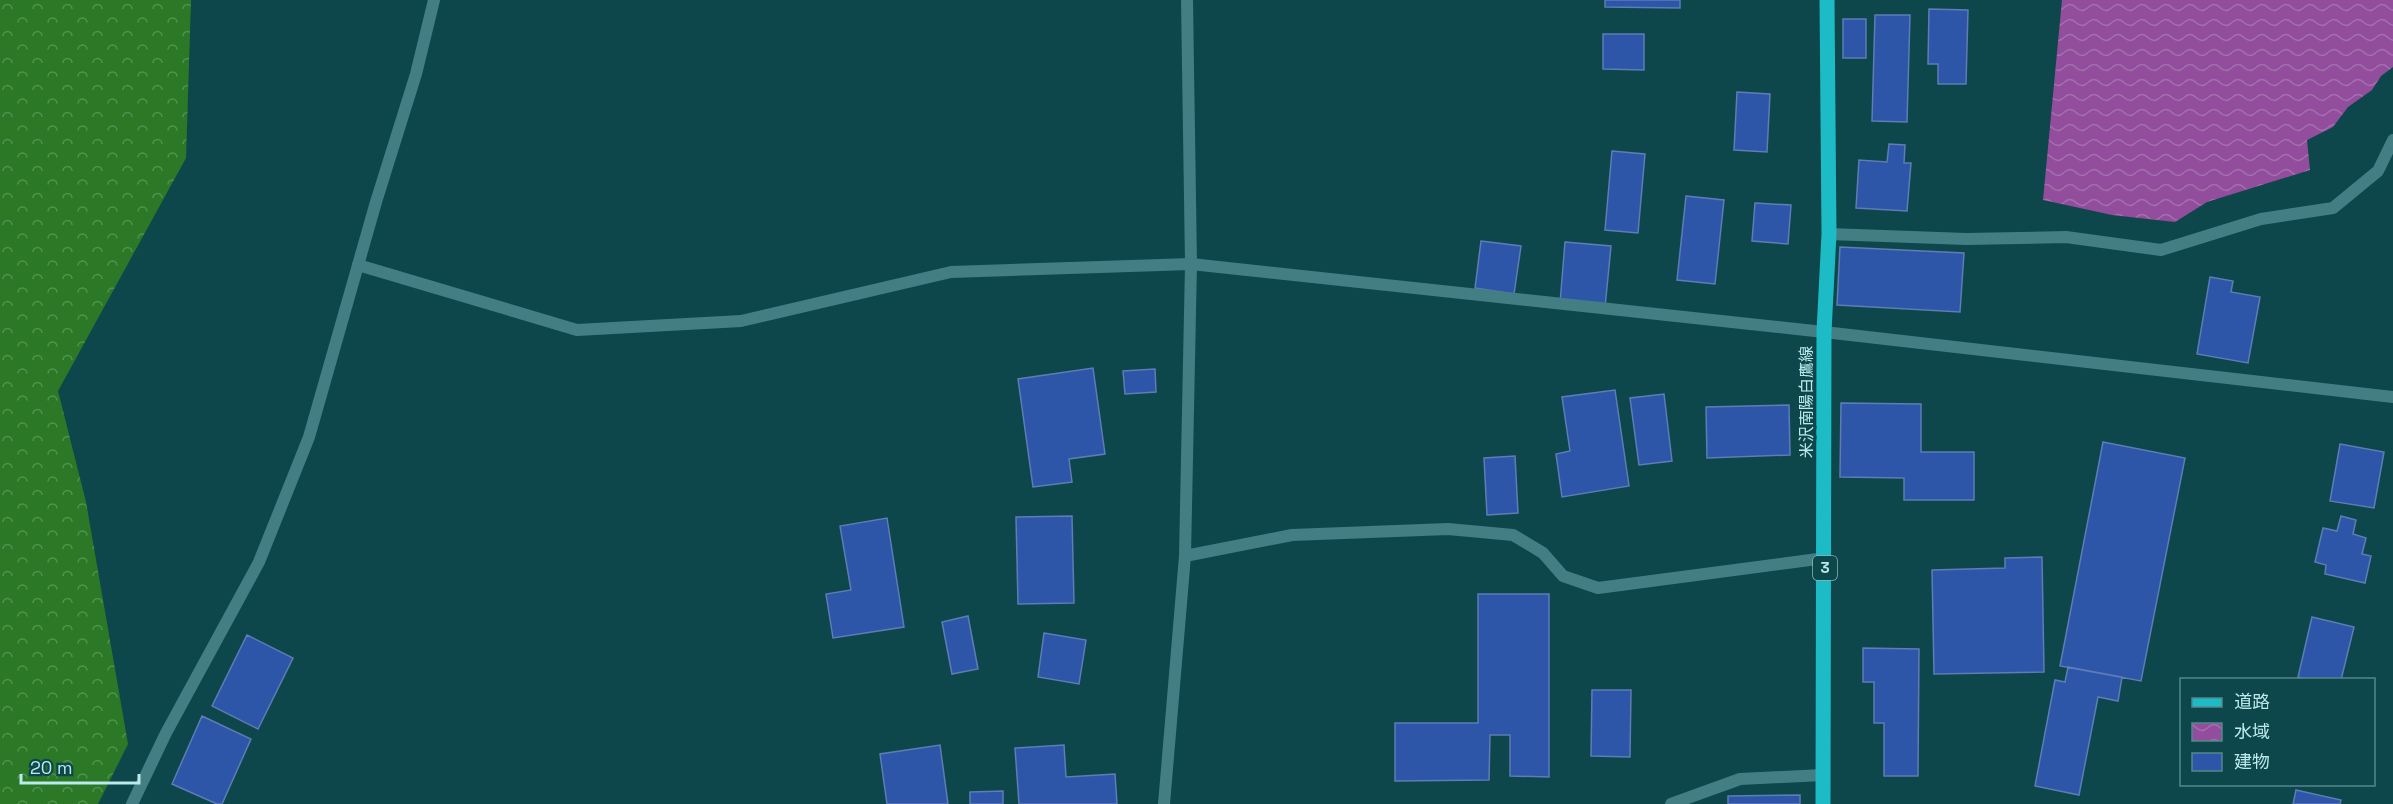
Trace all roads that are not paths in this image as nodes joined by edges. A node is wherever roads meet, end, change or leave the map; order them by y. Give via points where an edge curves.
1 (434, 0) edge
2 (1187, 0) edge
3 (1827, 0) edge
4 (2393, 140) edge
5 (1829, 234) junction
6 (1191, 264) junction
7 (358, 265) junction
8 (1824, 332) junction
9 (2393, 397) edge
10 (1185, 556) junction
11 (1825, 558) junction
12 (1823, 775) junction
13 (132, 804) edge
14 (1164, 804) edge
15 (1671, 804) edge
16 (1823, 804) edge

1 - 7 street via 416,74
2 - 6 street
3 - 5 main road, 米沢南陽白鷹線 / 3
4 - 5 street via 2378,171 2334,208 2261,219 2162,250 2066,237 1966,239
5 - 8 main road, 米沢南陽白鷹線 / 3
6 - 7 street via 951,272 741,321 577,330
6 - 8 street
6 - 10 street
7 - 13 street via 309,436 259,562
8 - 9 street
8 - 11 main road, 米沢南陽白鷹線 / 3
10 - 11 street via 1292,535 1448,529 1513,535 1543,554 1563,576 1598,588
10 - 14 street
11 - 12 main road, 米沢南陽白鷹線 / 3
12 - 15 street via 1740,779
12 - 16 main road, 米沢南陽白鷹線 / 3

